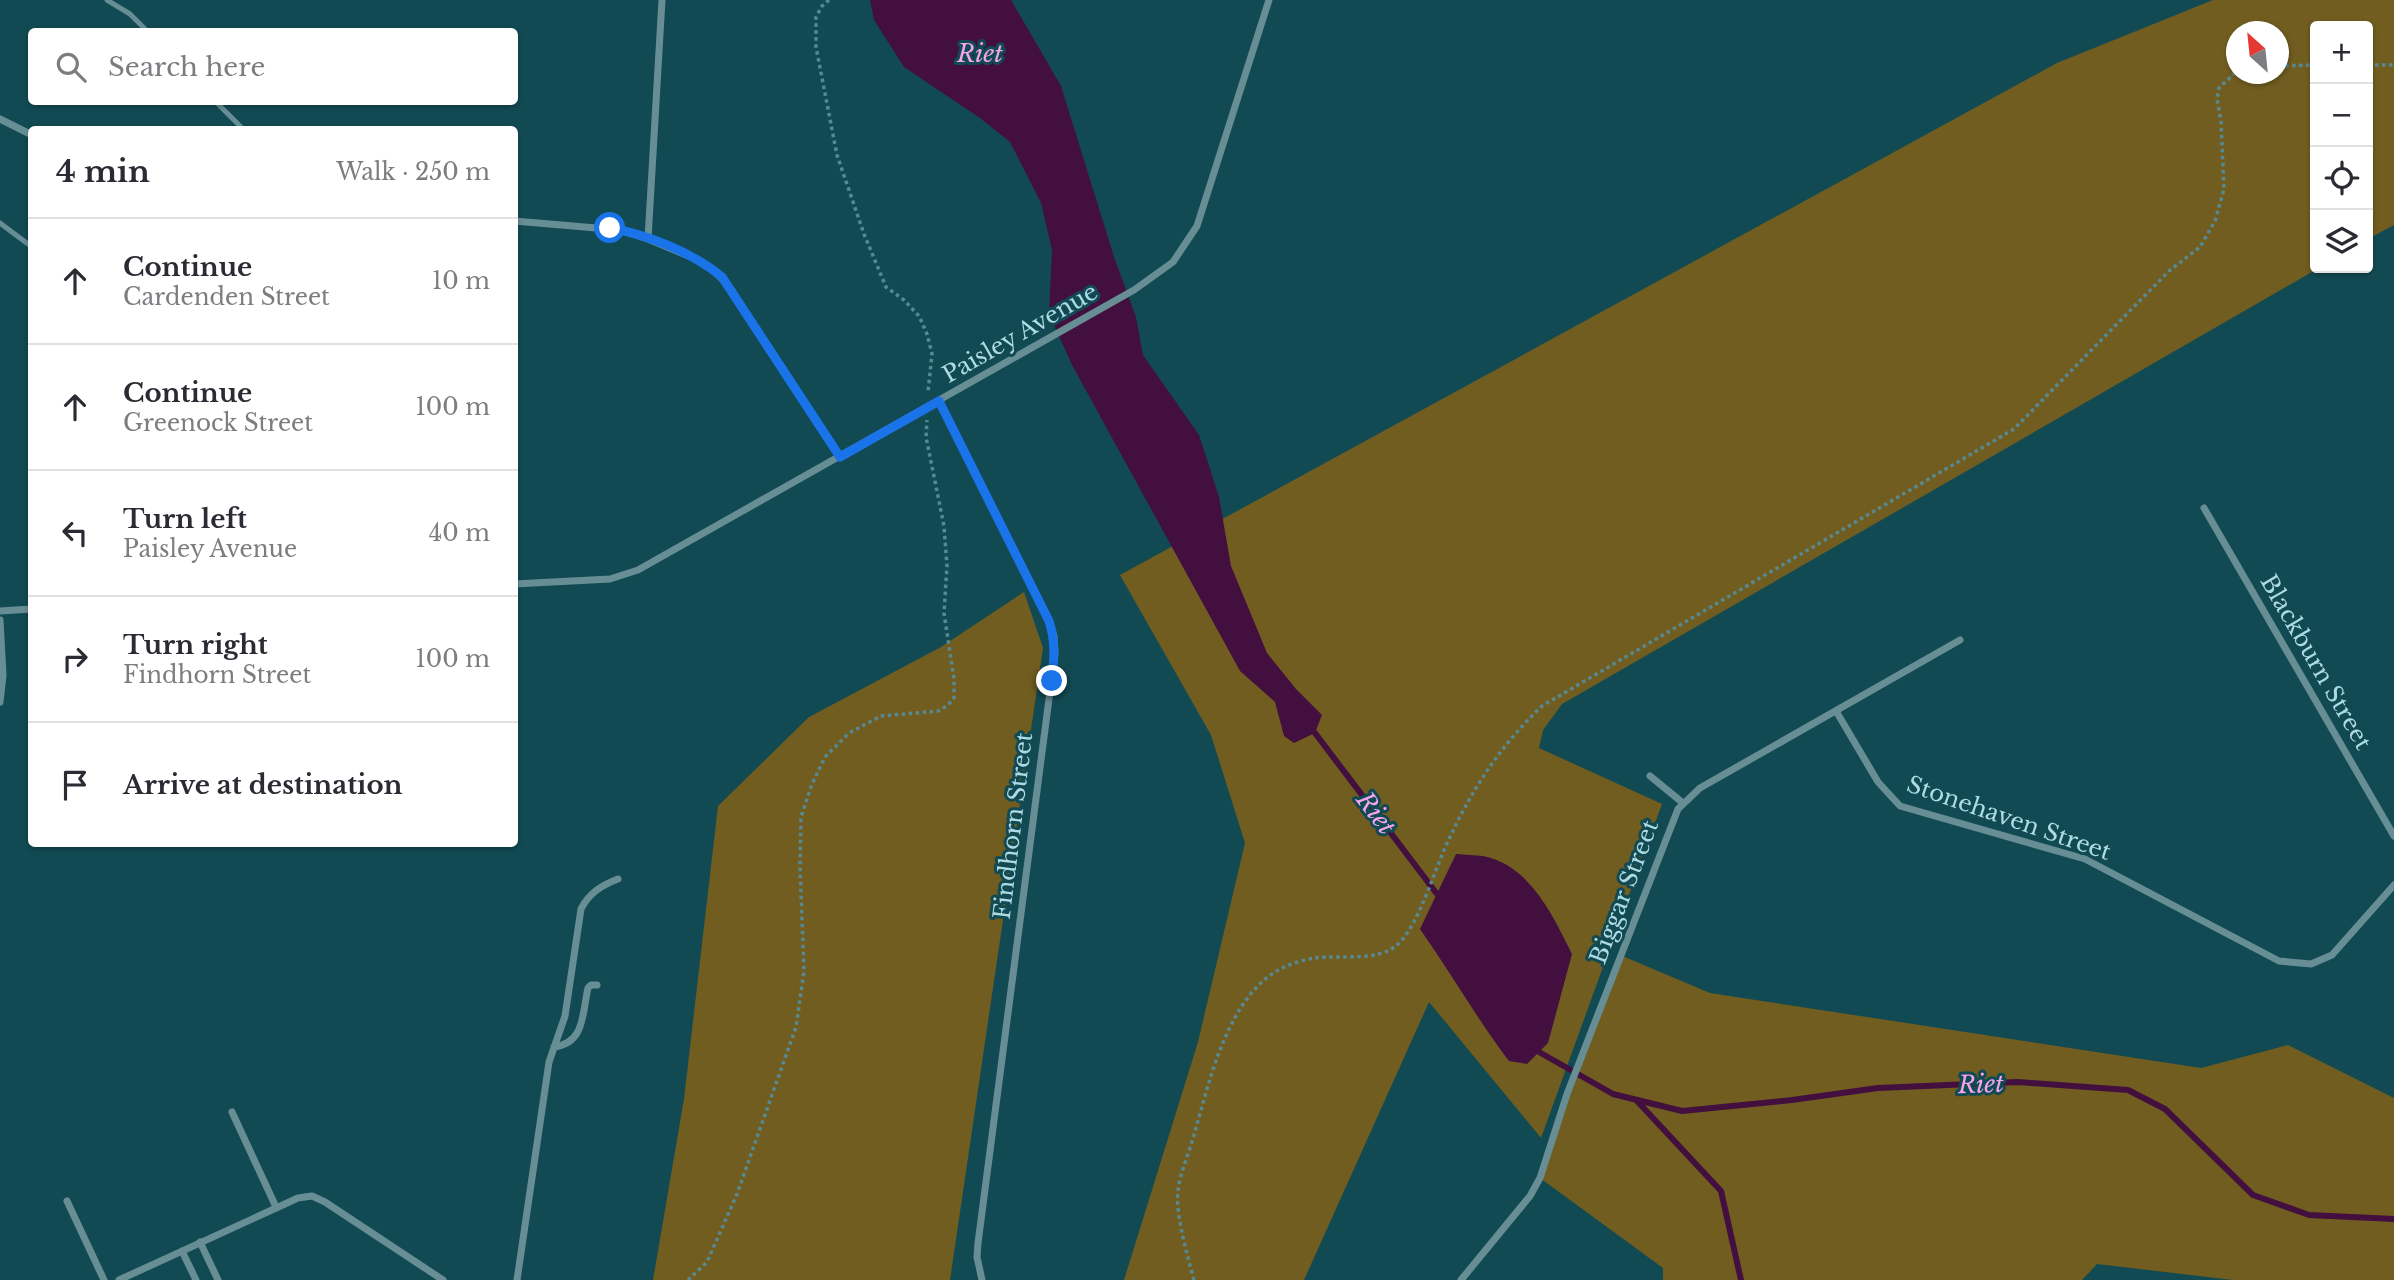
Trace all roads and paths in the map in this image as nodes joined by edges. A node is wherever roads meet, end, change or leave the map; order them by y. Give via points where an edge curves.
1 (107, 0) edge
2 (663, 0) edge
3 (829, 0) edge
4 (1269, 0) edge
5 (144, 28) edge
6 (2310, 65) edge
7 (2373, 65) edge
8 (2394, 65) edge
9 (2289, 66) edge
10 (2226, 81) edge
11 (219, 105) edge
12 (0, 119) edge
13 (240, 126) edge
14 (28, 133) edge
15 (518, 221) edge
16 (0, 223) edge
17 (648, 239) junction
18 (28, 244) edge
19 (939, 401) junction
20 (927, 408) junction
21 (840, 457) junction
22 (2204, 508) dead end
23 (518, 584) edge
24 (28, 609) edge
25 (0, 611) edge
26 (0, 620) edge
27 (1960, 640) dead end
28 (0, 702) edge
29 (1836, 711) junction
30 (1650, 776) dead end
31 (1684, 803) junction
32 (2394, 836) edge
33 (618, 879) dead end
34 (2394, 885) edge
35 (597, 985) dead end
36 (552, 1052) junction
37 (232, 1112) dead end
38 (66, 1201) dead end
39 (276, 1207) junction
40 (200, 1242) junction
41 (182, 1251) junction
42 (104, 1280) edge
43 (119, 1280) edge
44 (196, 1280) edge
45 (218, 1280) edge
46 (443, 1280) edge
47 (517, 1280) edge
48 (688, 1280) edge
49 (982, 1280) edge
50 (1194, 1280) edge
51 (1461, 1280) edge

1 - 5 lane
2 - 17 street
3 - 20 path via 816,17 816,38 837,155 886,286 919,316 927,334 932,354
4 - 19 street, Paisley Avenue via 1197,226 1172,262 1134,290
6 - 9 path
7 - 8 path
10 - 50 path via 2217,99 2224,189 2215,221 2200,247 2169,271 2014,429 1542,706 1489,765 1399,944 1367,956 1313,958 1287,966 1254,991 1240,1009 1213,1069 1178,1192
11 - 13 lane
12 - 14 street
15 - 17 street via 610,228
16 - 18 lane
17 - 21 street via 698,260 722,277
19 - 20 street, Paisley Avenue
19 - 49 street, Findhorn Street via 1049,621 1055,653 978,1242
20 - 21 street, Paisley Avenue
20 - 48 path via 926,437 944,526 944,613 954,698 938,711 881,716 849,733 825,757 812,784 801,817 804,971 796,1027 737,1194 707,1262
21 - 23 street, Paisley Avenue via 638,570 610,579
22 - 32 street, Blackburn Street
24 - 25 street
26 - 28 street
27 - 29 street, Biggar Street
29 - 31 street, Biggar Street via 1700,788
29 - 34 street, Stonehaven Street via 1885,793 1900,806 2085,859 2279,961 2322,961 2339,950
30 - 31 street
31 - 51 street, Biggar Street via 1674,817 1584,1046 1540,1178
33 - 36 street via 599,888 581,909 565,1016
35 - 36 street via 588,988 578,1034
36 - 47 street
37 - 39 street
38 - 42 street
39 - 40 street
39 - 46 street via 303,1196 321,1199
40 - 41 street
40 - 45 street
41 - 43 street
41 - 44 street

